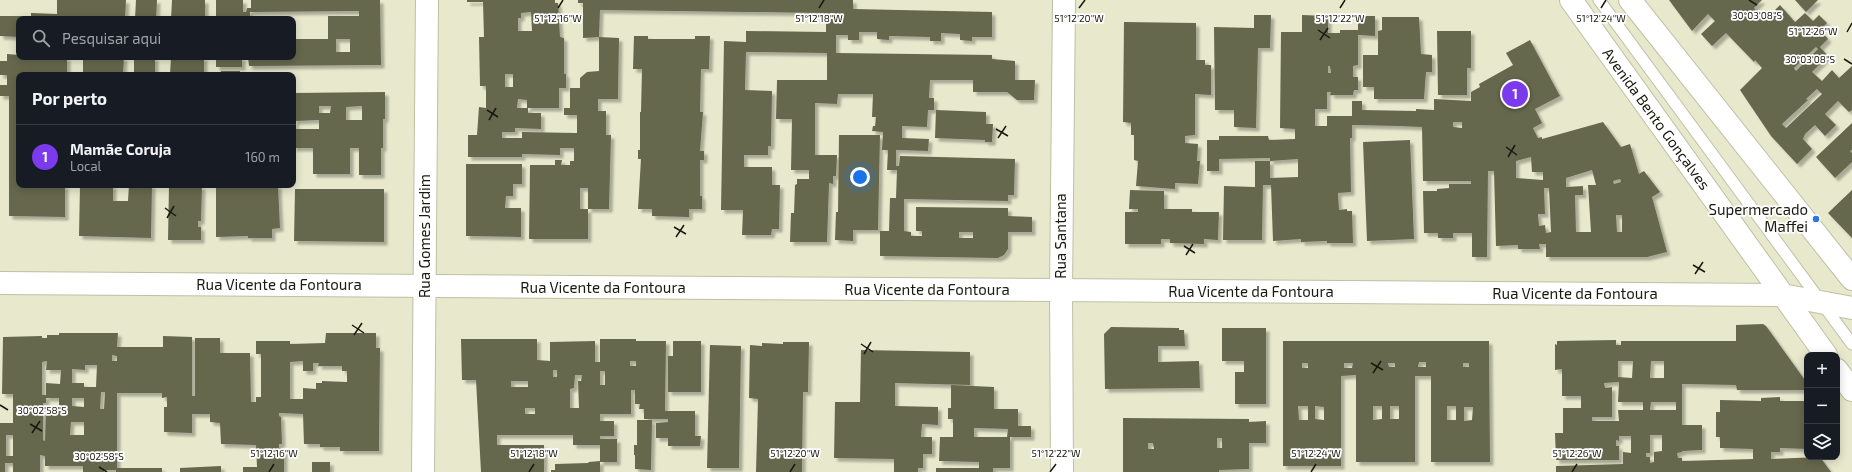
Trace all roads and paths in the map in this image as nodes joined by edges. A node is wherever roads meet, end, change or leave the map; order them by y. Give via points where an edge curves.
1 (427, 0) edge
2 (1064, 0) edge
3 (1571, 0) edge
4 (1599, 0) edge
5 (1630, 0) edge
6 (1852, 279) edge
7 (0, 283) edge
8 (425, 287) junction
9 (1061, 291) junction
10 (1782, 295) junction
11 (1820, 302) junction
12 (1852, 308) edge
13 (1852, 344) edge
14 (1824, 352) edge
15 (1840, 374) edge
16 (1852, 390) edge
17 (423, 472) edge
18 (1062, 472) edge

1 - 8 street, Rua Gomes Jardim
2 - 9 street, Rua Santana
3 - 10 street, Avenida Bento Gonçalves
4 - 11 lane
5 - 6 street
7 - 8 street, Rua Vicente da Fontoura
8 - 9 street, Rua Vicente da Fontoura
8 - 17 street, Rua Gomes Jardim
9 - 10 street, Rua Vicente da Fontoura
9 - 18 street, Rua Santana
10 - 11 street, Rua Vicente da Fontoura
10 - 14 street, Avenida Bento Gonçalves
11 - 12 street, Rua Vicente da Fontoura
11 - 13 lane
15 - 16 street

